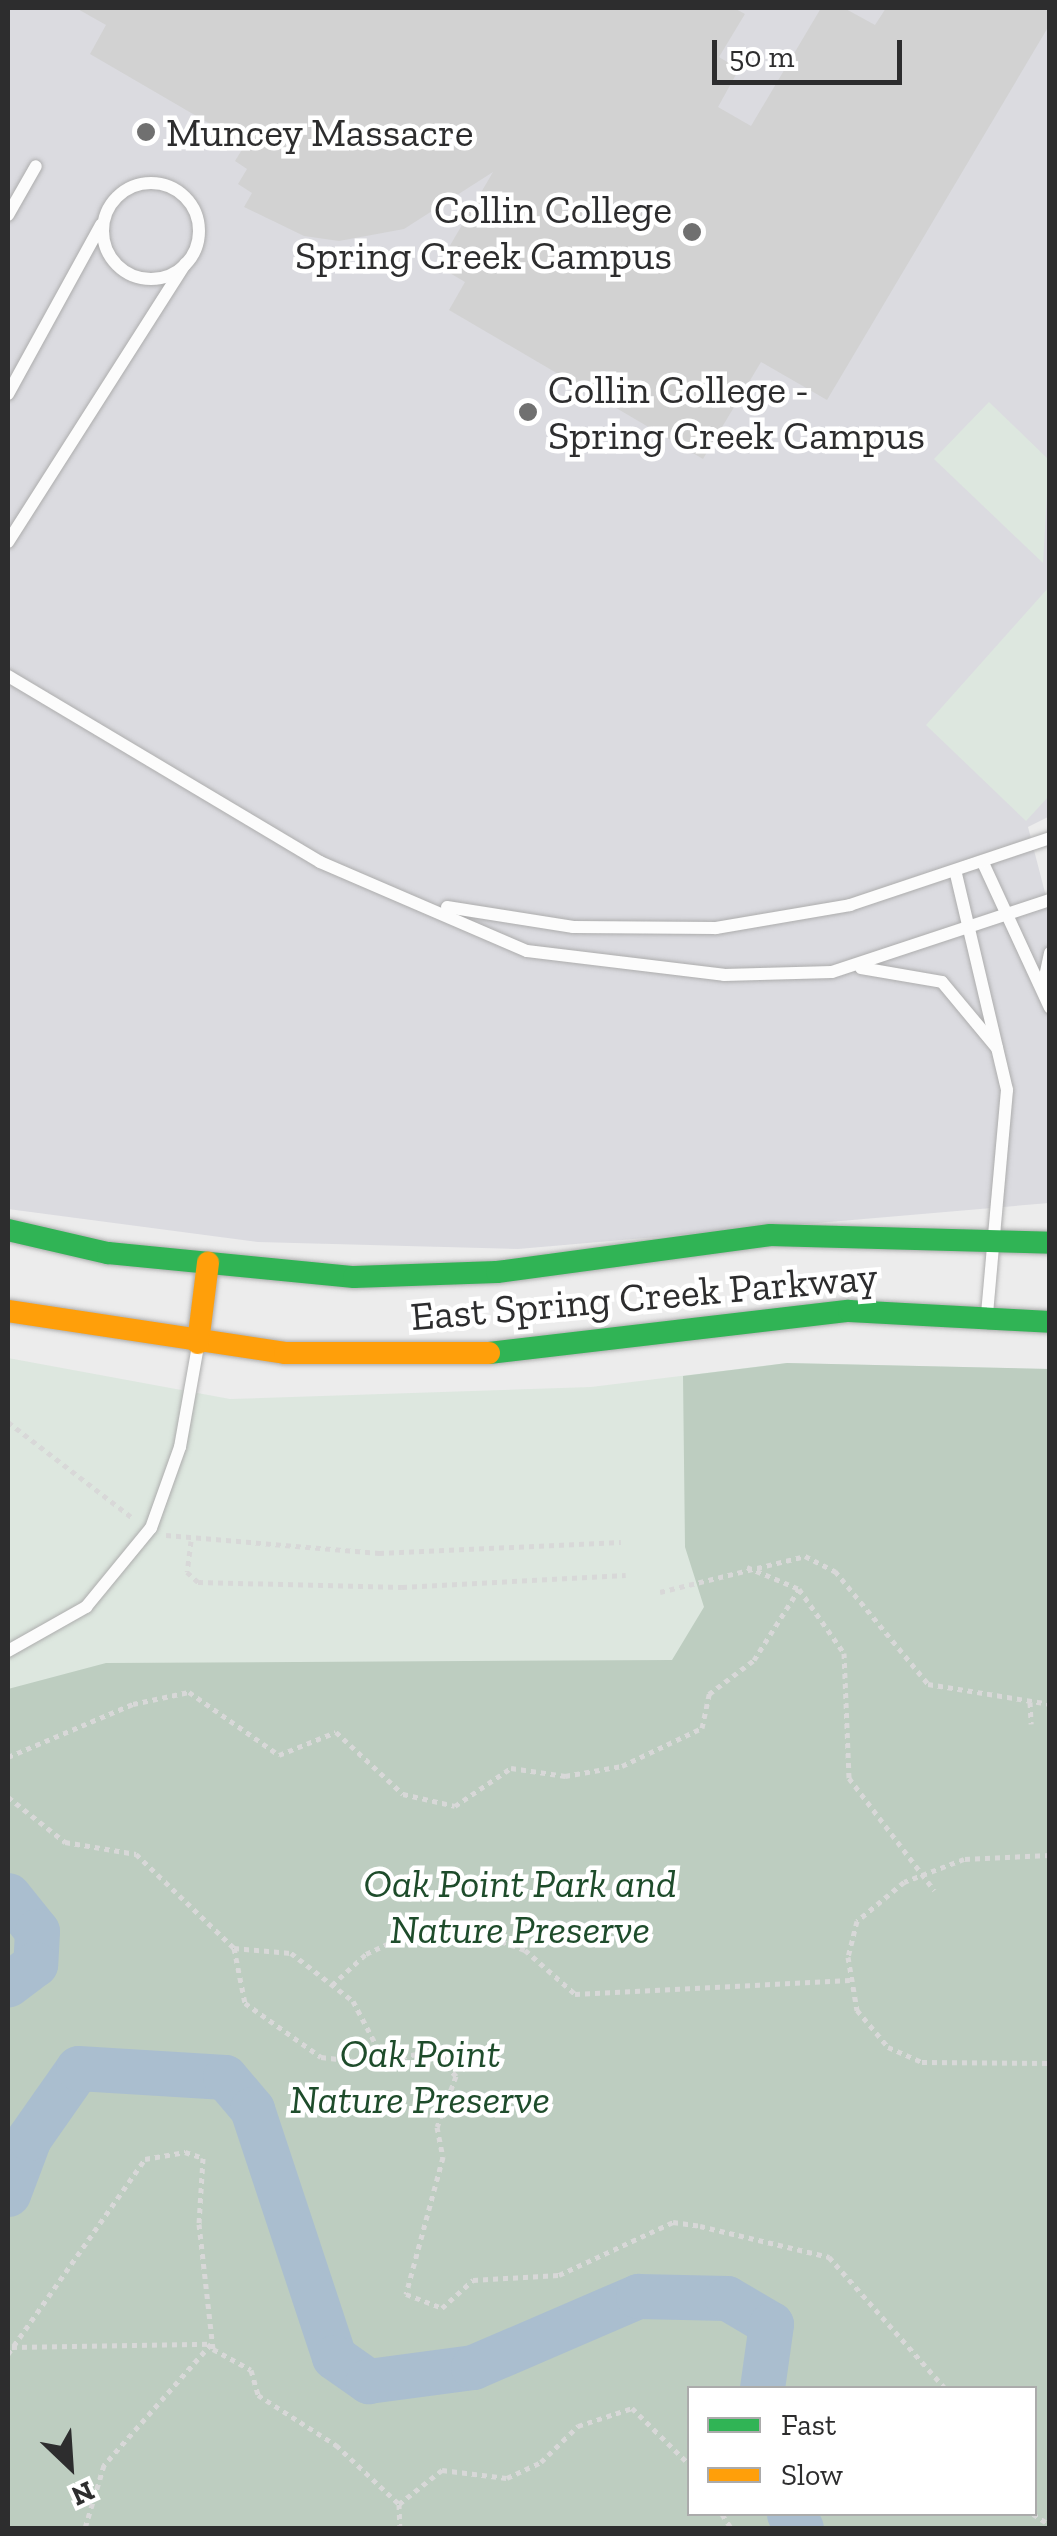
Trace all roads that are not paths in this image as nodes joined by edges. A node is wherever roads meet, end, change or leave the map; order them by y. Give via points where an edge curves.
1 (36, 166) dead end
2 (8, 215) edge
3 (105, 218) junction
4 (185, 264) junction
5 (8, 394) edge
6 (8, 542) edge
7 (8, 676) edge
8 (1050, 838) edge
9 (984, 865) junction
10 (956, 874) junction
11 (1050, 900) edge
12 (431, 905) junction
13 (1013, 916) junction
14 (972, 933) junction
15 (1050, 953) edge
16 (850, 967) junction
17 (1042, 989) junction
18 (1050, 1008) edge
19 (1002, 1054) junction
20 (8, 1230) edge
21 (997, 1238) junction
22 (1050, 1243) edge
23 (208, 1263) junction
24 (8, 1311) edge
25 (1048, 1314) edge
26 (987, 1315) junction
27 (198, 1343) junction
28 (8, 1651) edge

1 - 2 lane
3 - 4 lane via 107,251 128,274 158,278
3 - 4 lane via 134,186 180,192 198,220
3 - 5 lane
4 - 6 lane
7 - 12 lane via 320,862
8 - 9 lane
9 - 10 lane
9 - 13 lane
10 - 12 lane via 850,905 716,928 572,927
10 - 14 lane
11 - 13 lane
12 - 16 lane via 527,951 629,968 724,974
13 - 14 lane
13 - 17 lane
14 - 16 lane
14 - 19 lane
15 - 17 lane
16 - 19 lane via 942,982 971,1006
17 - 18 lane
19 - 21 lane via 1007,1149
20 - 23 main road, East Spring Creek Parkway via 108,1254
21 - 22 main road, East Spring Creek Parkway
21 - 23 main road, East Spring Creek Parkway via 771,1236 427,1274
21 - 26 lane
23 - 27 main road
24 - 27 main road, East Spring Creek Parkway
25 - 26 main road, East Spring Creek Parkway
26 - 27 main road, East Spring Creek Parkway via 849,1311 442,1359
27 - 28 lane via 180,1447 152,1528 86,1606

